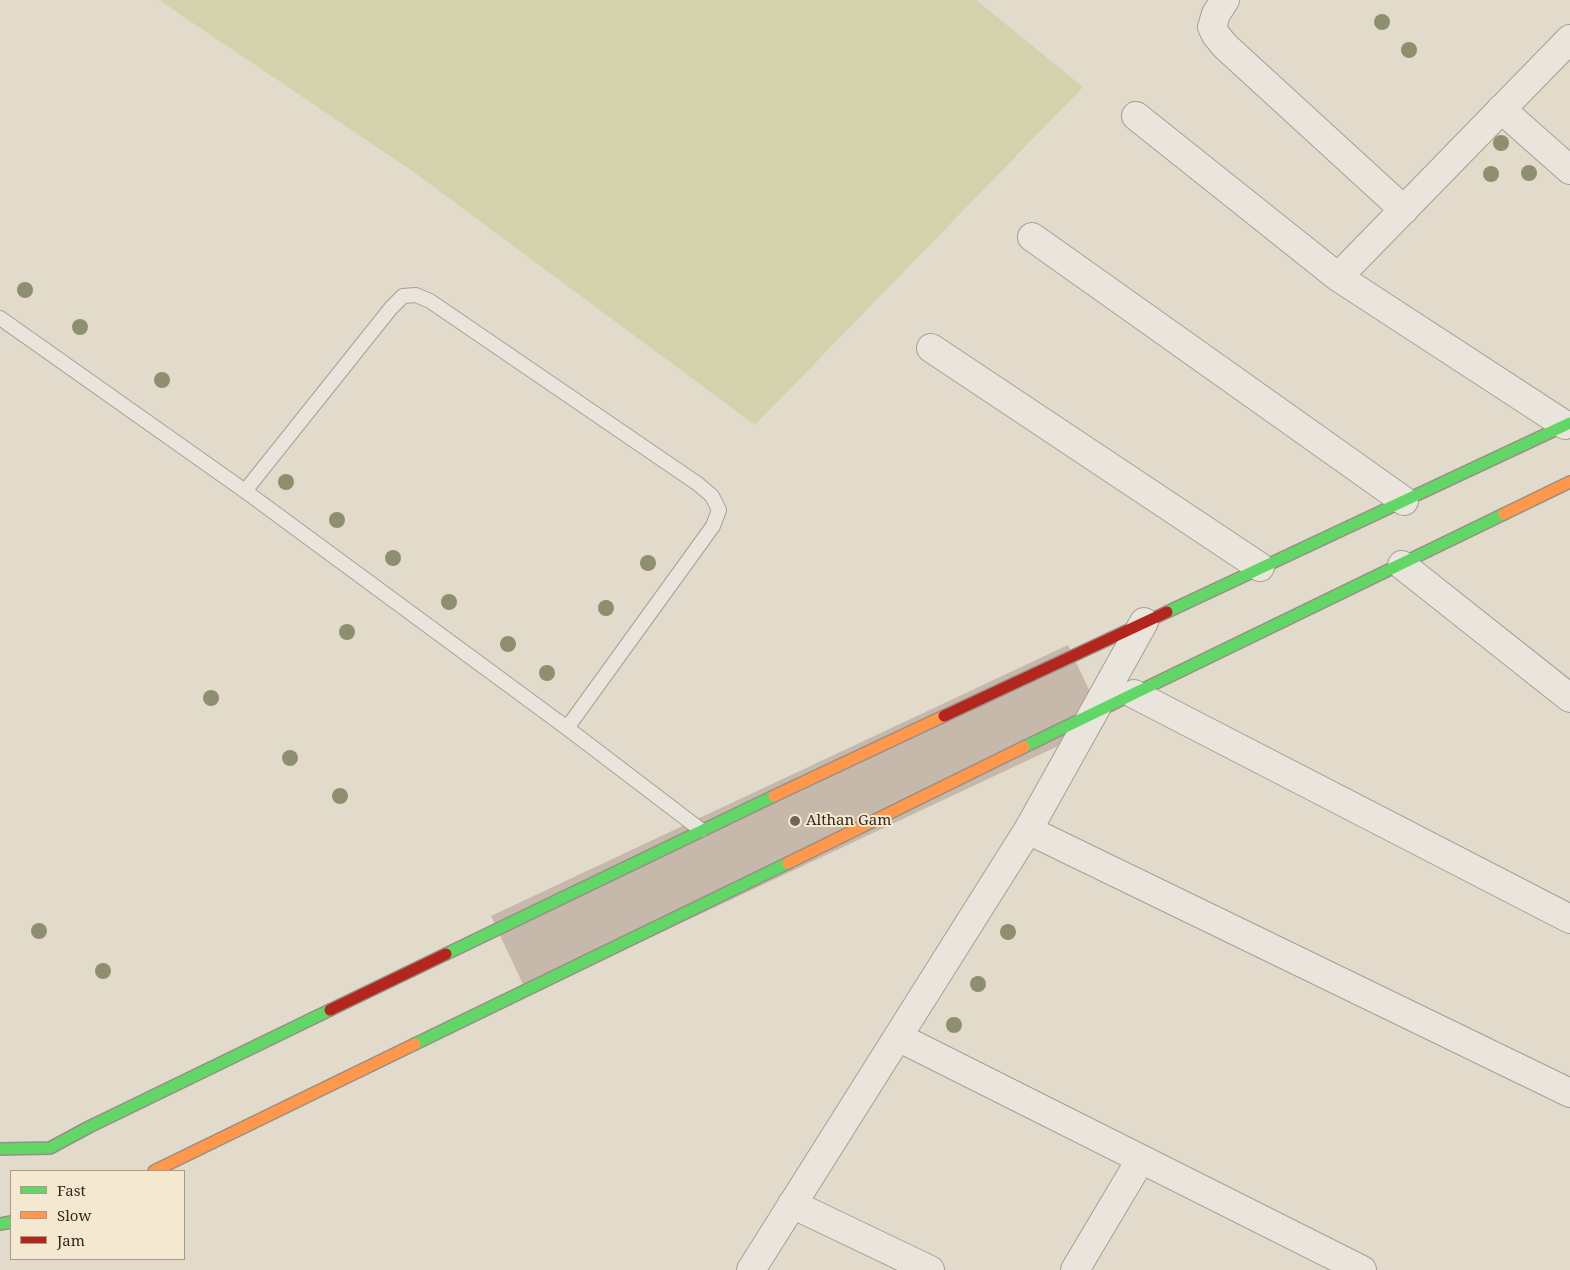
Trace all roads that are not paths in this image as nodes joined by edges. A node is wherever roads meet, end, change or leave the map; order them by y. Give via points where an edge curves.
1 (1225, 0) edge
2 (1570, 39) edge
3 (1501, 109) junction
4 (1136, 116) dead end
5 (1570, 170) edge
6 (1404, 210) junction
7 (1032, 237) dead end
8 (1338, 277) junction
9 (0, 318) edge
10 (931, 348) dead end
11 (1568, 424) edge
12 (1570, 482) edge
13 (245, 490) junction
14 (1404, 501) junction
15 (1402, 564) junction
16 (1260, 568) junction
17 (1144, 622) junction
18 (1134, 694) junction
19 (1570, 698) edge
20 (1096, 712) junction
21 (567, 728) junction
22 (701, 830) junction
23 (1028, 830) junction
24 (1570, 919) edge
25 (898, 1037) junction
26 (1570, 1093) edge
27 (0, 1148) edge
28 (1141, 1159) junction
29 (156, 1170) edge
30 (792, 1204) junction
31 (750, 1270) edge
32 (930, 1270) edge
33 (1075, 1270) edge
34 (1362, 1270) edge

1 - 6 street via 1212,27 1225,46
2 - 3 street
3 - 5 street
3 - 6 street
4 - 8 street
6 - 8 street
7 - 14 street
8 - 11 street
9 - 13 lane
10 - 16 street
11 - 14 main road
12 - 15 main road
13 - 21 lane
13 - 21 lane via 391,308 403,296 416,295 430,301 698,484 712,496 719,510 713,526
14 - 16 main road
15 - 18 main road
15 - 19 street
16 - 17 main road
17 - 20 street
17 - 22 main road
18 - 20 main road
18 - 24 street
20 - 23 street
20 - 29 main road
21 - 22 lane
22 - 27 main road via 50,1148
23 - 25 street
23 - 26 street
25 - 28 street
25 - 30 street
28 - 33 street
28 - 34 street
30 - 31 street
30 - 32 street

